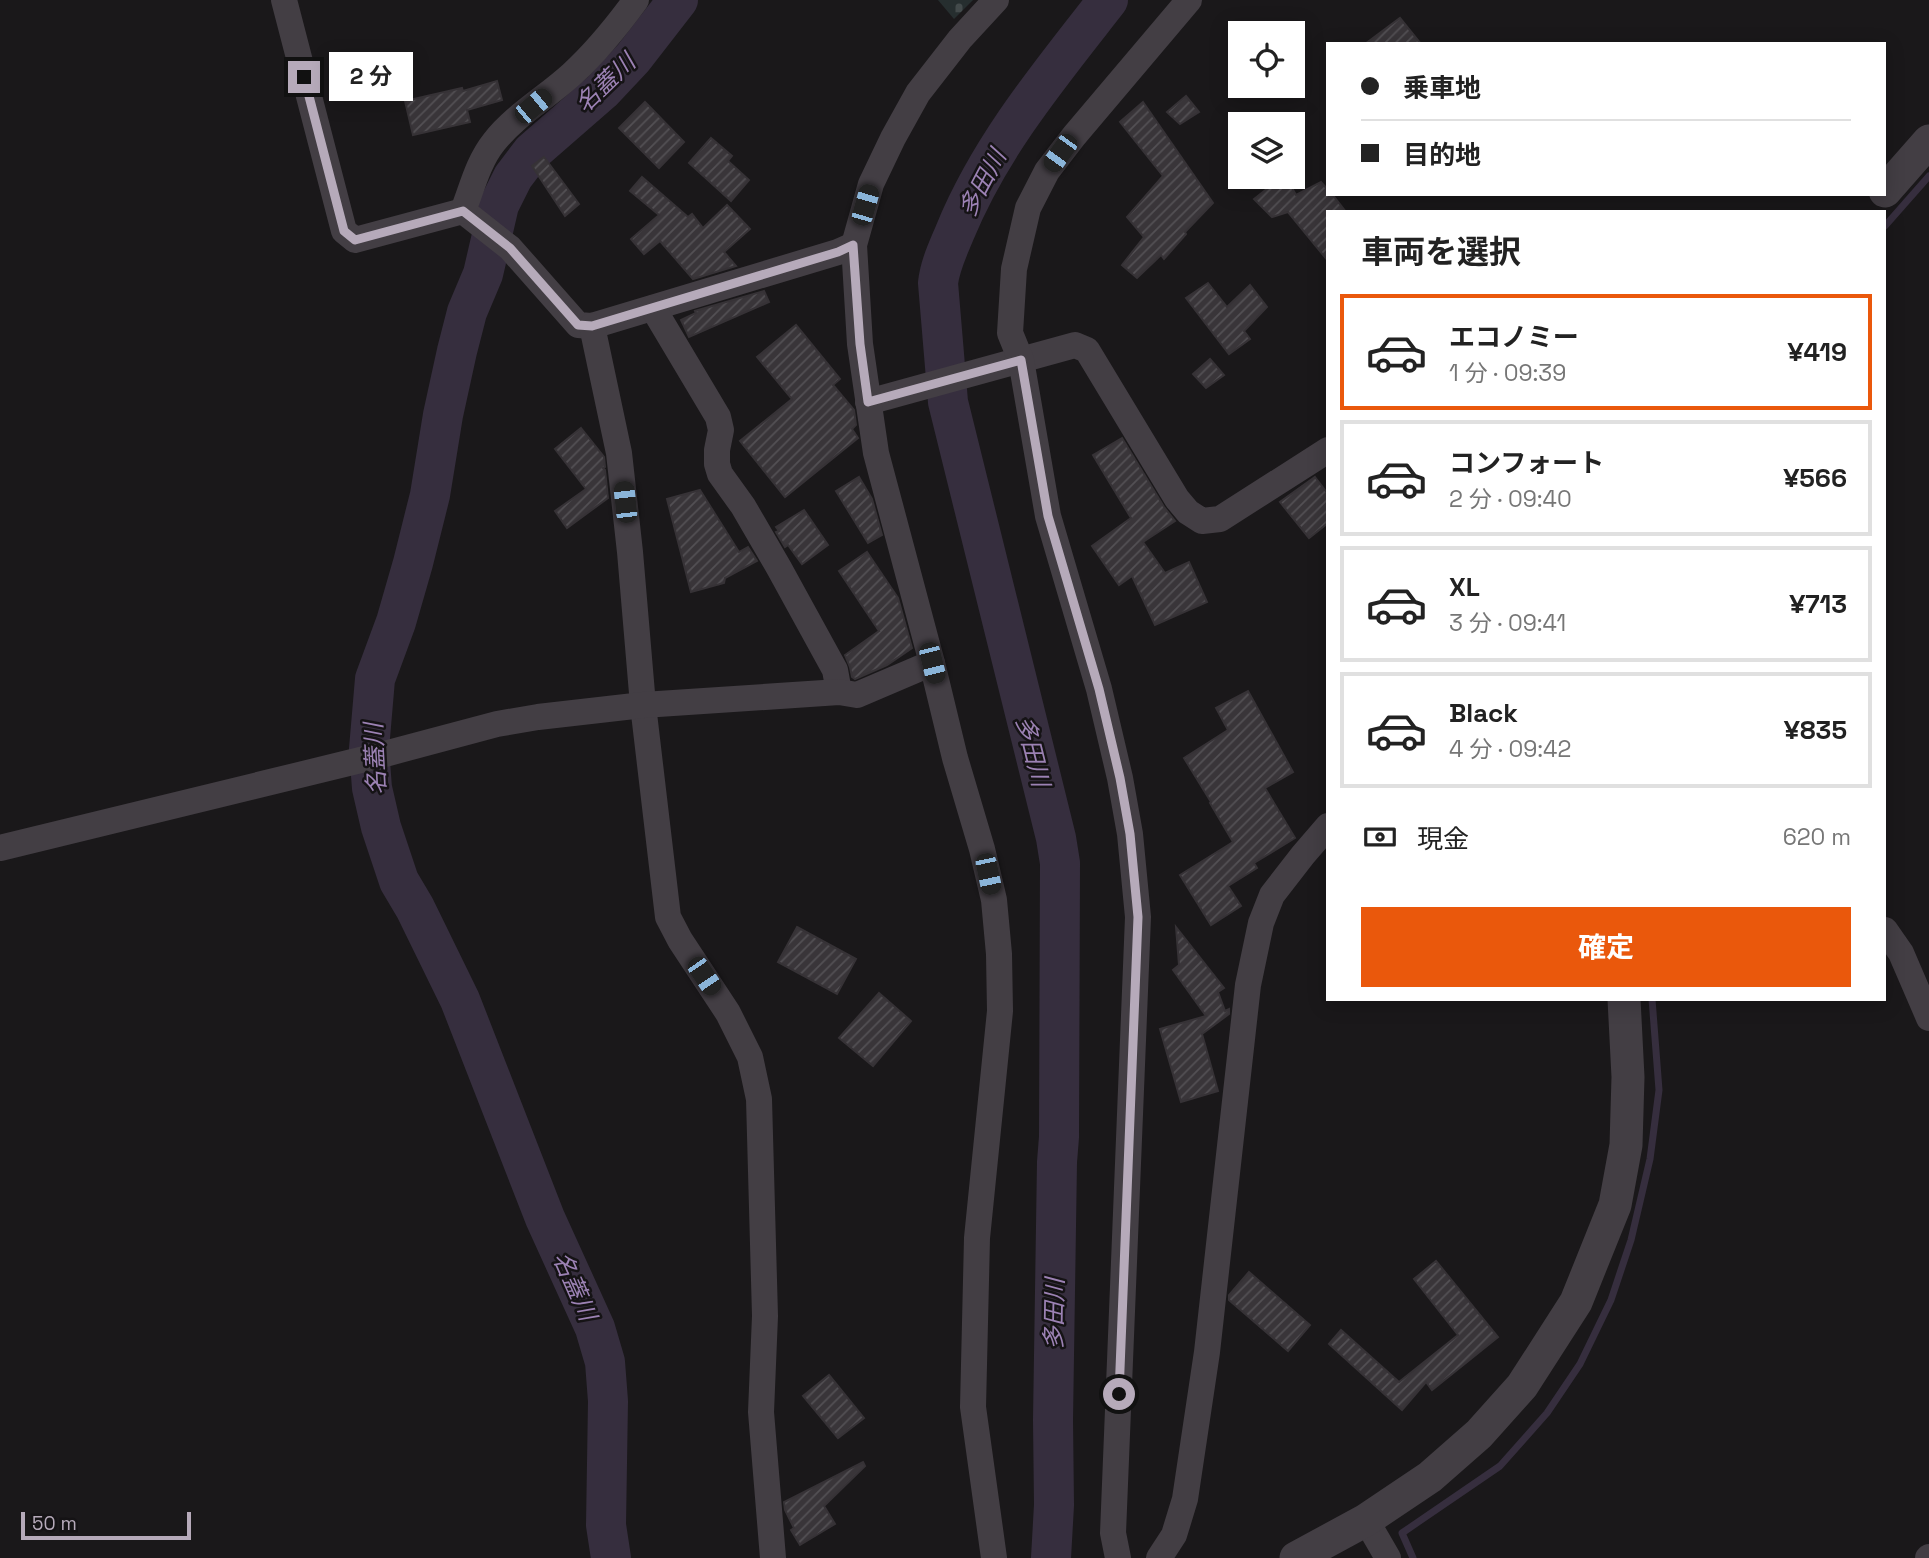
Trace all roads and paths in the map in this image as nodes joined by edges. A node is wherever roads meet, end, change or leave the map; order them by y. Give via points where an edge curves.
1 (285, 0) edge
2 (636, 0) edge
3 (996, 0) edge
4 (1189, 0) edge
5 (1929, 141) edge
6 (1886, 190) edge
7 (1880, 196) edge
8 (1869, 210) edge
9 (468, 215) junction
10 (853, 245) junction
11 (653, 308) junction
12 (592, 326) junction
13 (1016, 361) junction
14 (876, 400) junction
15 (1326, 451) edge
16 (932, 663) junction
17 (839, 692) junction
18 (643, 705) junction
19 (1326, 828) edge
20 (0, 848) edge
21 (1886, 931) edge
22 (1623, 1001) edge
23 (1929, 1018) edge
24 (1366, 1520) junction
25 (773, 1558) edge
26 (994, 1558) edge
27 (1118, 1558) edge
28 (1159, 1558) edge
29 (1296, 1558) edge
30 (1388, 1558) edge

1 - 9 street via 344,231 355,240
2 - 9 street via 572,74 494,142 479,165
3 - 10 street via 918,93 871,184
4 - 13 street via 1074,136 1028,208 1014,268 1010,333
5 - 6 street
7 - 8 street
9 - 12 street via 510,248 578,325
10 - 11 street
10 - 14 street via 860,344
11 - 12 street
11 - 17 street via 718,417 720,474 743,506 835,670
12 - 18 street via 619,453
13 - 14 street
13 - 15 street via 1075,345 1087,350 1177,499 1202,521 1220,519
13 - 27 street via 1048,516 1120,778 1138,917 1113,1533
14 - 16 street via 876,453
16 - 17 street via 857,695
16 - 26 street via 994,900 999,954 1000,1011 977,1238 973,1407
17 - 18 street
18 - 20 street via 497,724
18 - 25 street via 668,917 728,1013 750,1057 759,1099 765,1316 761,1412
19 - 28 street via 1272,895 1261,923 1248,985 1207,1352 1185,1499 1174,1535
21 - 23 street via 1902,953
22 - 24 street via 1626,1145 1615,1205 1576,1302 1522,1386 1479,1434 1430,1477
24 - 29 street
24 - 30 street

